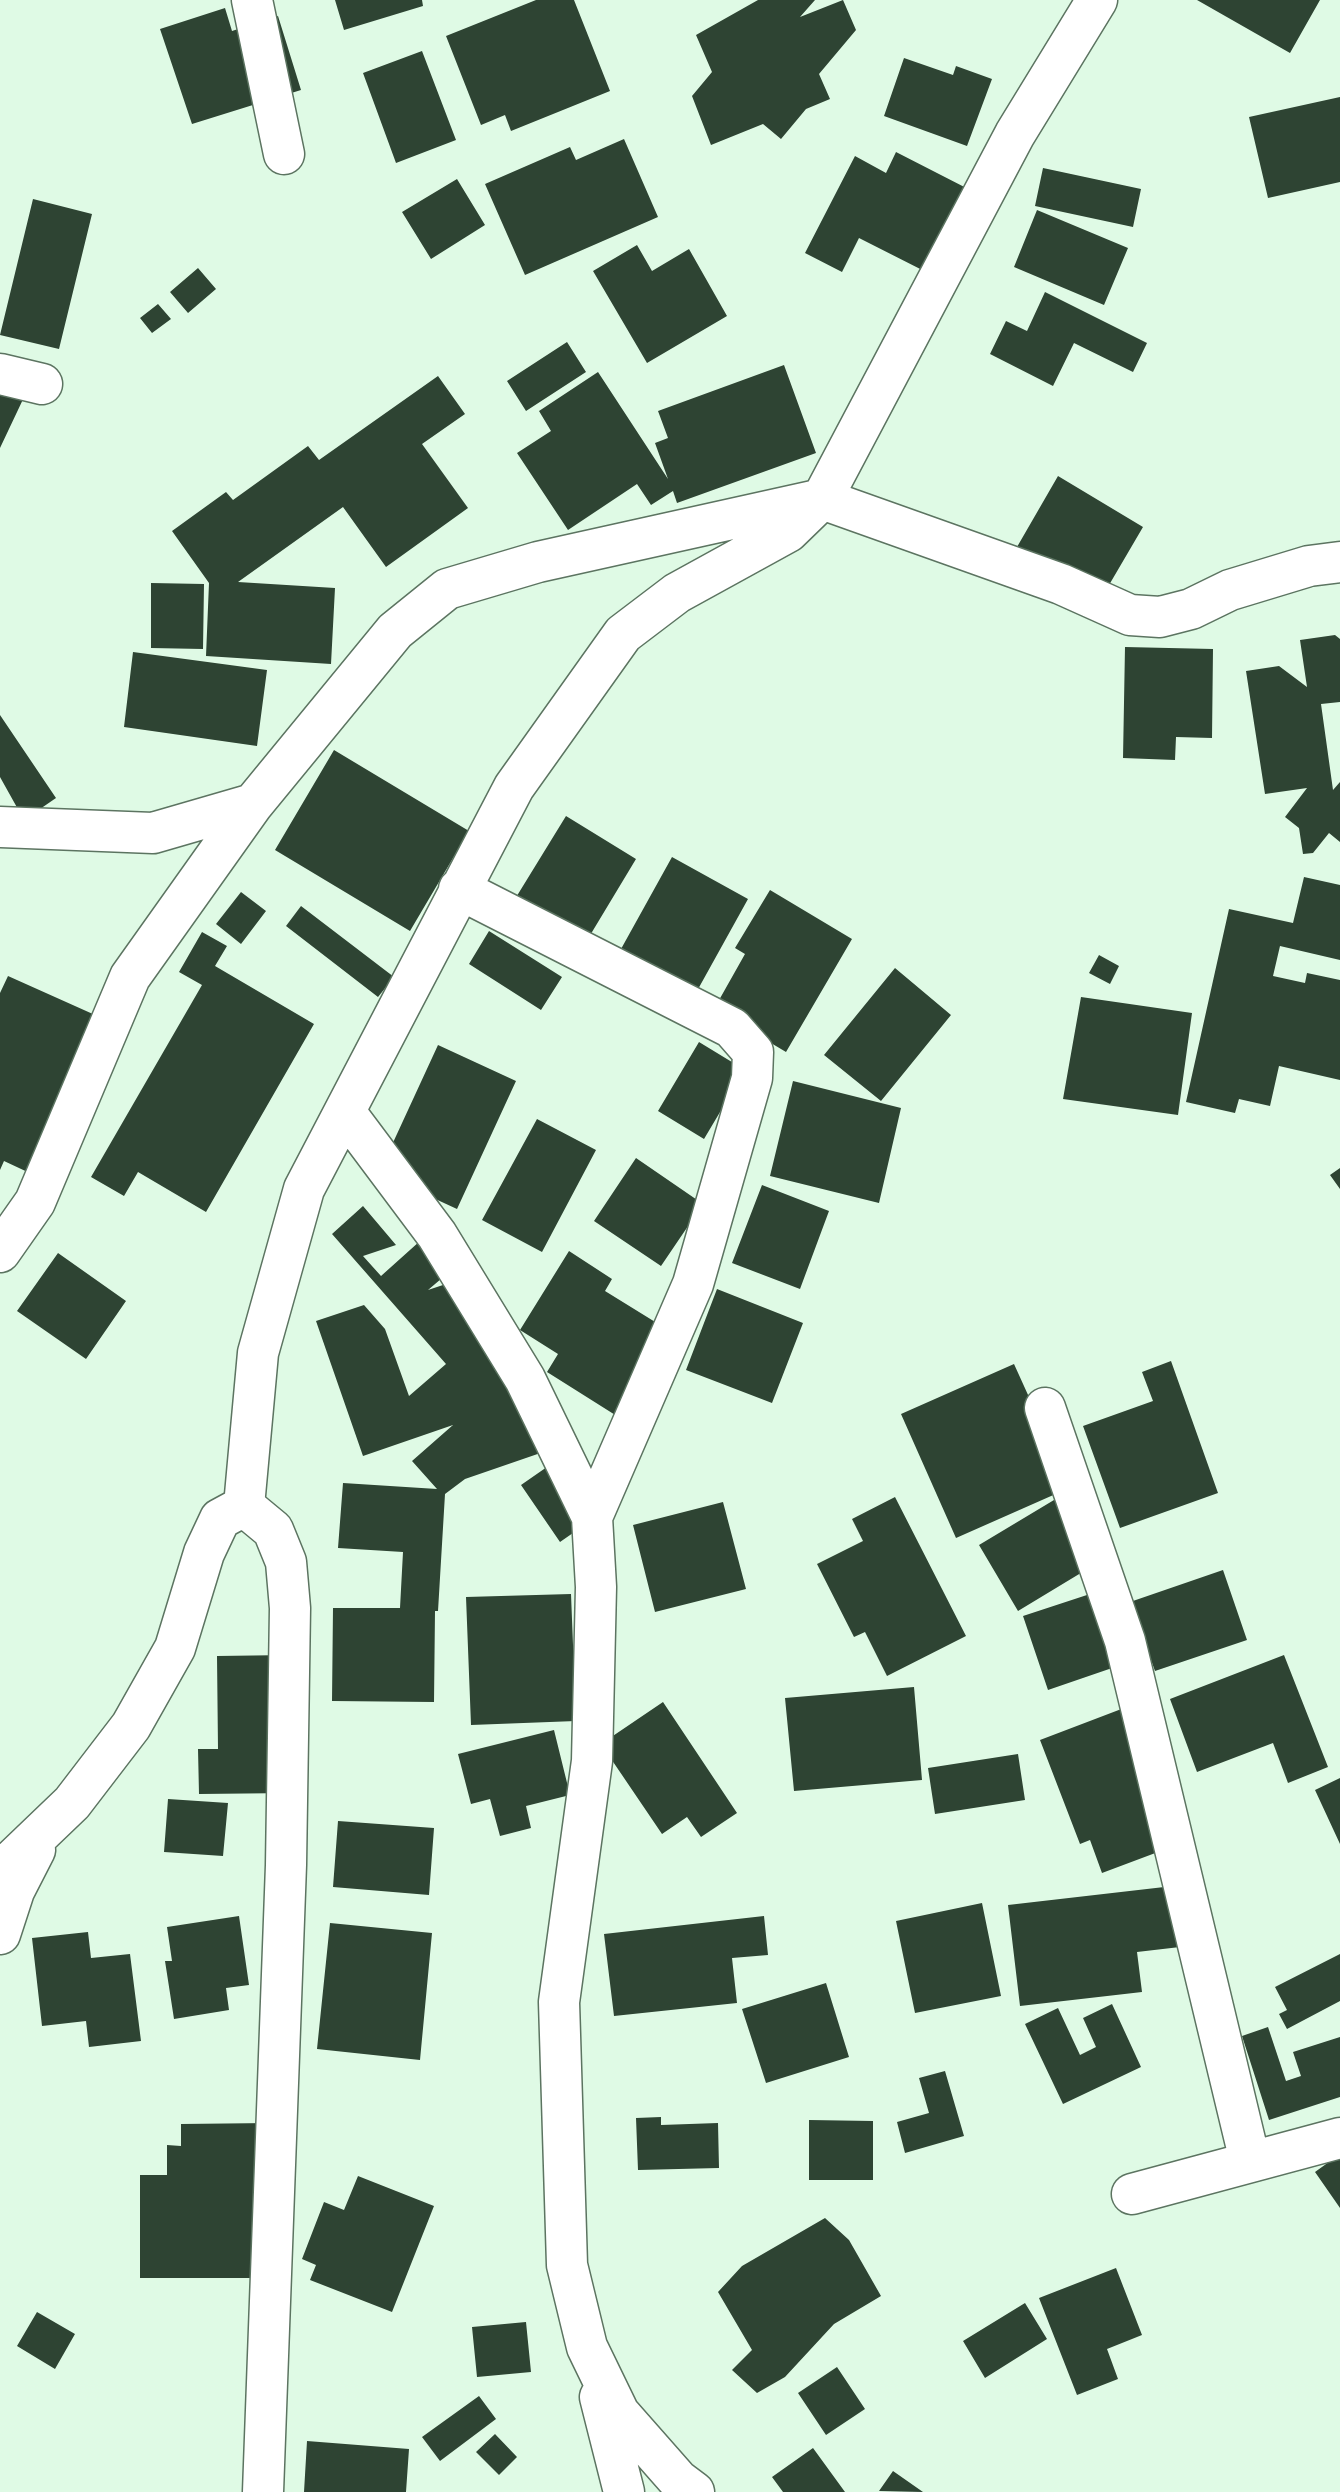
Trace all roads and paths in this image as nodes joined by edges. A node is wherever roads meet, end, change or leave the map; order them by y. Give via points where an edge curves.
1 (252, 0) edge
2 (1097, 0) edge
3 (284, 154) dead end
4 (0, 374) edge
5 (42, 384) dead end
6 (822, 499) junction
7 (1340, 562) edge
8 (253, 804) junction
9 (0, 827) edge
10 (459, 889) junction
11 (345, 1112) junction
12 (0, 1252) edge
13 (1045, 1408) dead end
14 (244, 1506) junction
15 (592, 1517) junction
16 (46, 1828) junction
17 (0, 1872) edge
18 (0, 1934) edge
19 (1332, 2152) edge
20 (1250, 2161) junction
21 (1132, 2194) dead end
22 (587, 2347) junction
23 (263, 2492) edge
24 (624, 2492) edge
25 (694, 2492) edge

1 - 3 street
2 - 6 street via 1015,134
4 - 5 street
6 - 7 street via 1061,584 1130,615 1160,617 1230,590
6 - 8 street via 538,562 447,589 395,631
6 - 10 street via 788,532 677,593 623,634 514,787
8 - 9 street via 153,833
8 - 12 street via 130,977 35,1202
10 - 11 street
10 - 15 street via 732,1028 753,1052 752,1078 693,1284
11 - 14 street via 304,1189 258,1353
11 - 15 street via 437,1235 509,1353
13 - 20 street via 1125,1641
14 - 16 street via 220,1519 175,1648 131,1726
14 - 23 street via 273,1530 286,1562 290,1608
15 - 22 street via 592,1761 559,2002 567,2265
16 - 17 street
16 - 18 street via 14,1891
19 - 20 street
20 - 21 street
22 - 24 street
22 - 25 street via 619,2413

